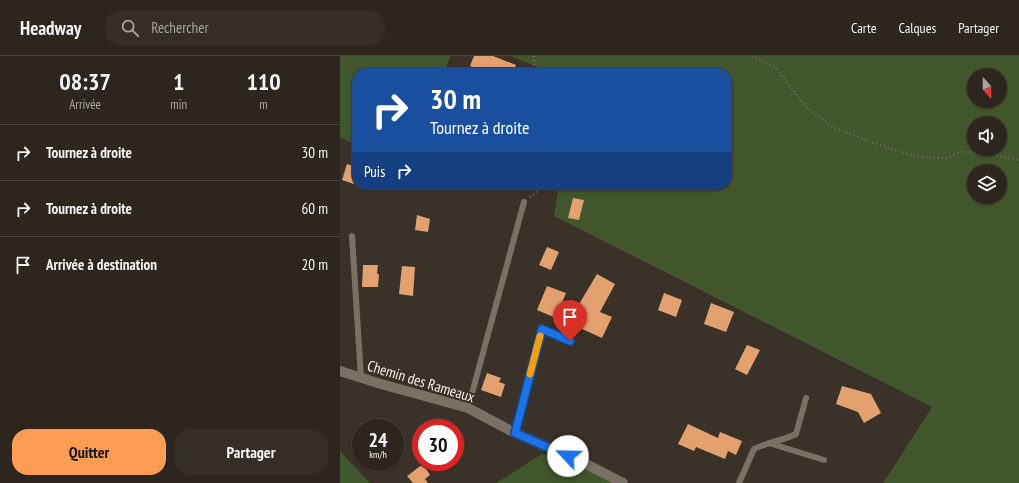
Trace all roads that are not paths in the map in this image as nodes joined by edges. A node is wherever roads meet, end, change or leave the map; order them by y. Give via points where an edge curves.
1 (524, 202) road end
2 (352, 236) dead end
3 (570, 341) dead end
4 (340, 371) edge
5 (361, 378) junction
6 (806, 398) dead end
7 (468, 408) junction
8 (515, 433) junction
9 (768, 442) junction
10 (824, 460) dead end
11 (623, 483) edge
12 (739, 483) edge

1 - 7 lane
2 - 5 lane
3 - 8 lane via 542,329
4 - 5 street, Chemin des Rameaux
5 - 7 street, Chemin des Rameaux
6 - 9 lane via 796,434
7 - 8 street, Chemin des Rameaux
8 - 11 street, Chemin des Rameaux
9 - 10 lane
9 - 12 lane via 754,448

